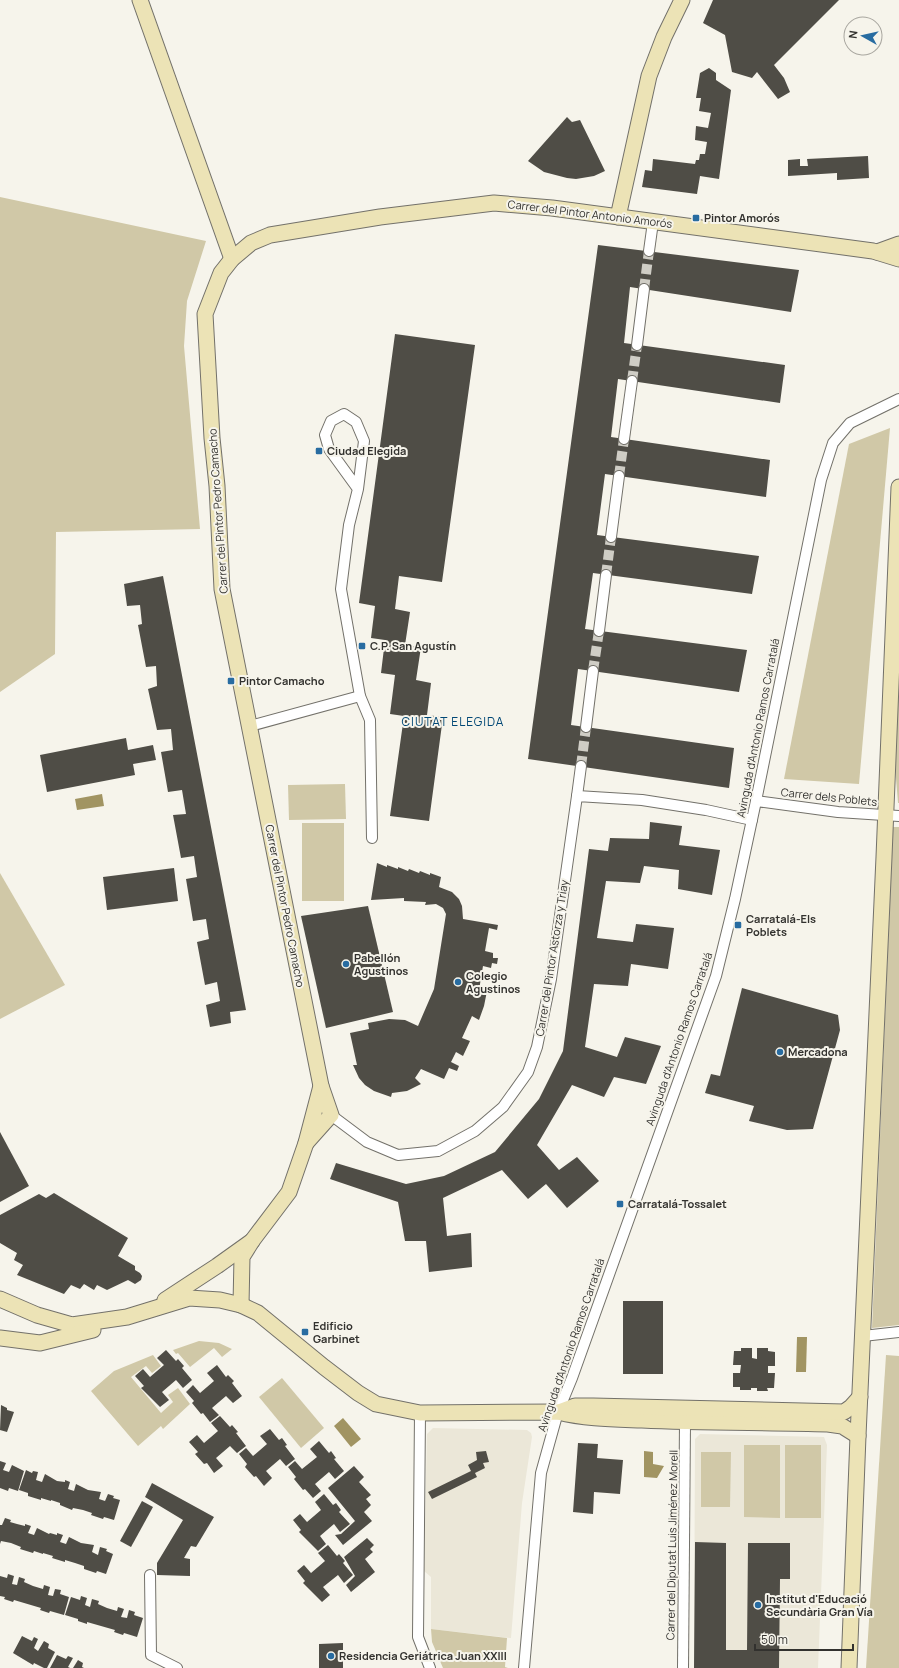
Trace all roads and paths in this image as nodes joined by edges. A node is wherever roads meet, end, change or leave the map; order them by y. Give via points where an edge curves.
1 (140, 0) edge
2 (682, 0) edge
3 (618, 217) junction
4 (653, 222) junction
5 (899, 244) edge
6 (649, 251) tunnel mouth
7 (877, 252) junction
8 (232, 259) junction
9 (899, 259) edge
10 (644, 289) tunnel mouth
11 (212, 295) joint
12 (637, 345) tunnel mouth
13 (632, 381) tunnel mouth
14 (899, 399) edge
15 (624, 439) tunnel mouth
16 (619, 476) tunnel mouth
17 (899, 487) edge
18 (358, 489) junction
19 (611, 537) tunnel mouth
20 (606, 575) tunnel mouth
21 (599, 631) tunnel mouth
22 (593, 671) tunnel mouth
23 (360, 696) junction
24 (250, 726) junction
25 (586, 727) tunnel mouth
26 (581, 766) tunnel mouth
27 (576, 796) junction
28 (756, 801) junction
29 (892, 816) edge
30 (752, 820) junction
31 (372, 838) dead end
32 (321, 1086) junction
33 (331, 1116) junction
34 (306, 1143) junction
35 (252, 1241) junction
36 (1, 1299) edge
37 (241, 1305) junction
38 (127, 1317) junction
39 (899, 1332) edge
40 (863, 1336) junction
41 (0, 1338) edge
42 (860, 1397) junction
43 (558, 1412) junction
44 (420, 1413) junction
45 (685, 1422) junction
46 (858, 1436) junction
47 (150, 1575) dead end
48 (177, 1668) edge
49 (430, 1668) edge
50 (524, 1668) edge
51 (683, 1668) edge
52 (849, 1668) edge

1 - 8 street
2 - 3 street via 649,76
3 - 4 street, Carrer del Pintor Antonio Amorós
3 - 8 street, Carrer del Pintor Antonio Amorós via 494,203 380,217 270,235 251,243
4 - 6 street
4 - 7 street, Carrer del Pintor Antonio Amorós
5 - 7 street, Carrer del Pintor Antonio Amorós
7 - 9 street, Carrer del Pintor Antonio Amorós
8 - 11 street, Carrer del Pintor Antonio Amorós via 221,273
10 - 12 street
11 - 24 street, Carrer del Pintor Pedro Camacho via 205,314 222,589
13 - 15 street
14 - 28 street, Avinguda d'Antonio Ramos Carratalá via 850,423 833,443 821,480
16 - 19 street
17 - 29 street
18 - 18 street via 364,441 356,422 344,414 331,422 325,436 329,449
18 - 23 street via 349,526 341,589
20 - 21 street
22 - 25 street
23 - 24 street
23 - 31 street via 370,720
24 - 32 street, Carrer del Pintor Pedro Camacho
26 - 27 street, Carrer del Pintor Astorza y Triay
27 - 30 street via 647,801
27 - 33 street, Carrer del Pintor Astorza y Triay via 551,979 537,1046 528,1072 503,1107 475,1131 438,1151 398,1155 367,1142
28 - 29 street, Carrer dels Poblets
28 - 30 street, Avinguda d'Antonio Ramos Carratalá
29 - 40 street
30 - 43 street, Avinguda d'Antonio Ramos Carratalá via 716,976
32 - 33 street
32 - 34 street
33 - 34 street
34 - 35 street via 289,1192
35 - 37 street via 242,1256
35 - 38 street via 169,1298
36 - 38 street via 37,1315 72,1325
37 - 38 street via 220,1300 190,1298
37 - 44 street via 258,1312 364,1397 376,1404
38 - 41 street via 106,1327 40,1343
39 - 40 street
40 - 42 street
42 - 43 street via 844,1412 587,1406 575,1406
42 - 46 street
43 - 44 street
43 - 45 street via 576,1417
43 - 50 street, Avinguda d'Antonio Ramos Carratalá via 541,1473
44 - 49 street via 418,1637
45 - 46 street via 828,1424 842,1426
45 - 51 street, Carrer del Diputat Luis Jiménez Morell
46 - 52 street
47 - 48 street via 151,1654

